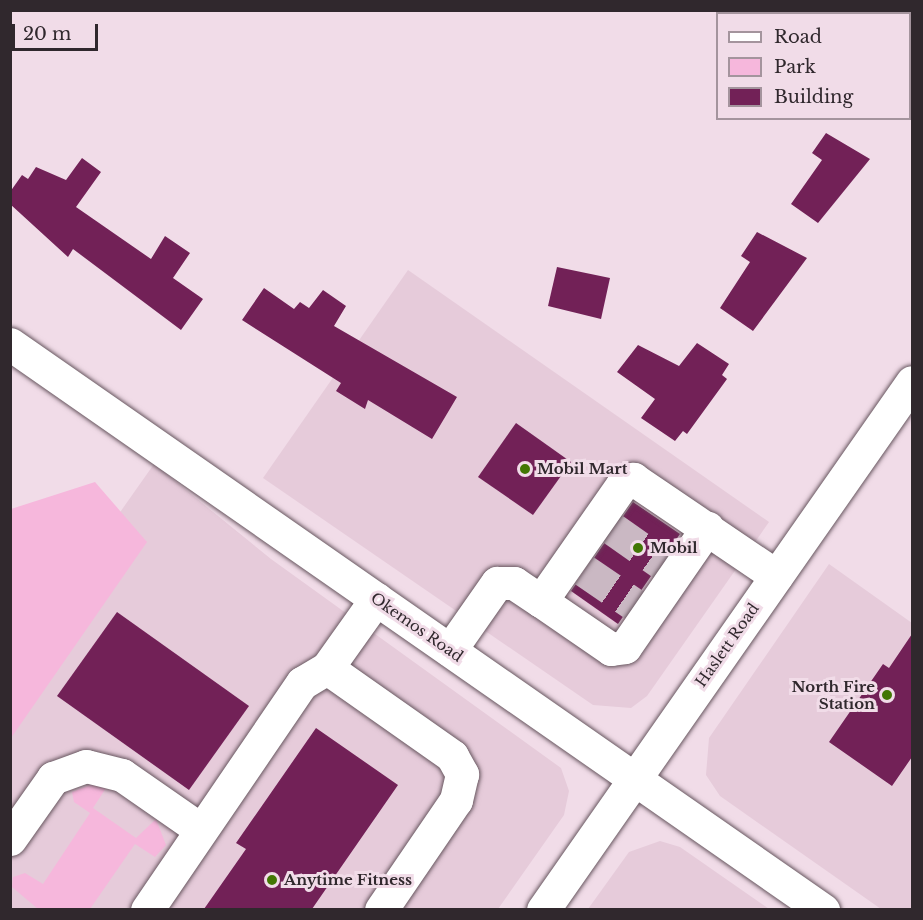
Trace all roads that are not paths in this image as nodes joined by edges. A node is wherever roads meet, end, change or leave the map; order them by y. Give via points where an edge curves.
1 (10, 344) edge
2 (912, 382) edge
3 (707, 528) junction
4 (776, 576) junction
5 (376, 599) junction
6 (541, 601) junction
7 (450, 650) junction
8 (327, 668) junction
9 (634, 778) junction
10 (201, 830) junction
11 (10, 839) edge
12 (147, 909) edge
13 (381, 909) edge
14 (543, 909) edge
15 (823, 909) edge

1 - 5 street, Okemos Road
2 - 4 street, Haslett Road
3 - 4 street
3 - 6 street via 671,570 618,650
3 - 6 street via 633,479 622,485 605,524 577,565
4 - 9 street, Haslett Road
5 - 7 street, Okemos Road
5 - 8 street
6 - 7 street via 514,583 497,584
7 - 9 street, Okemos Road
8 - 10 street via 302,683
8 - 13 street via 452,756 462,774 456,800
9 - 14 street, Haslett Road
9 - 15 street, Okemos Road
10 - 11 street via 122,775 86,766 53,778
10 - 12 street

